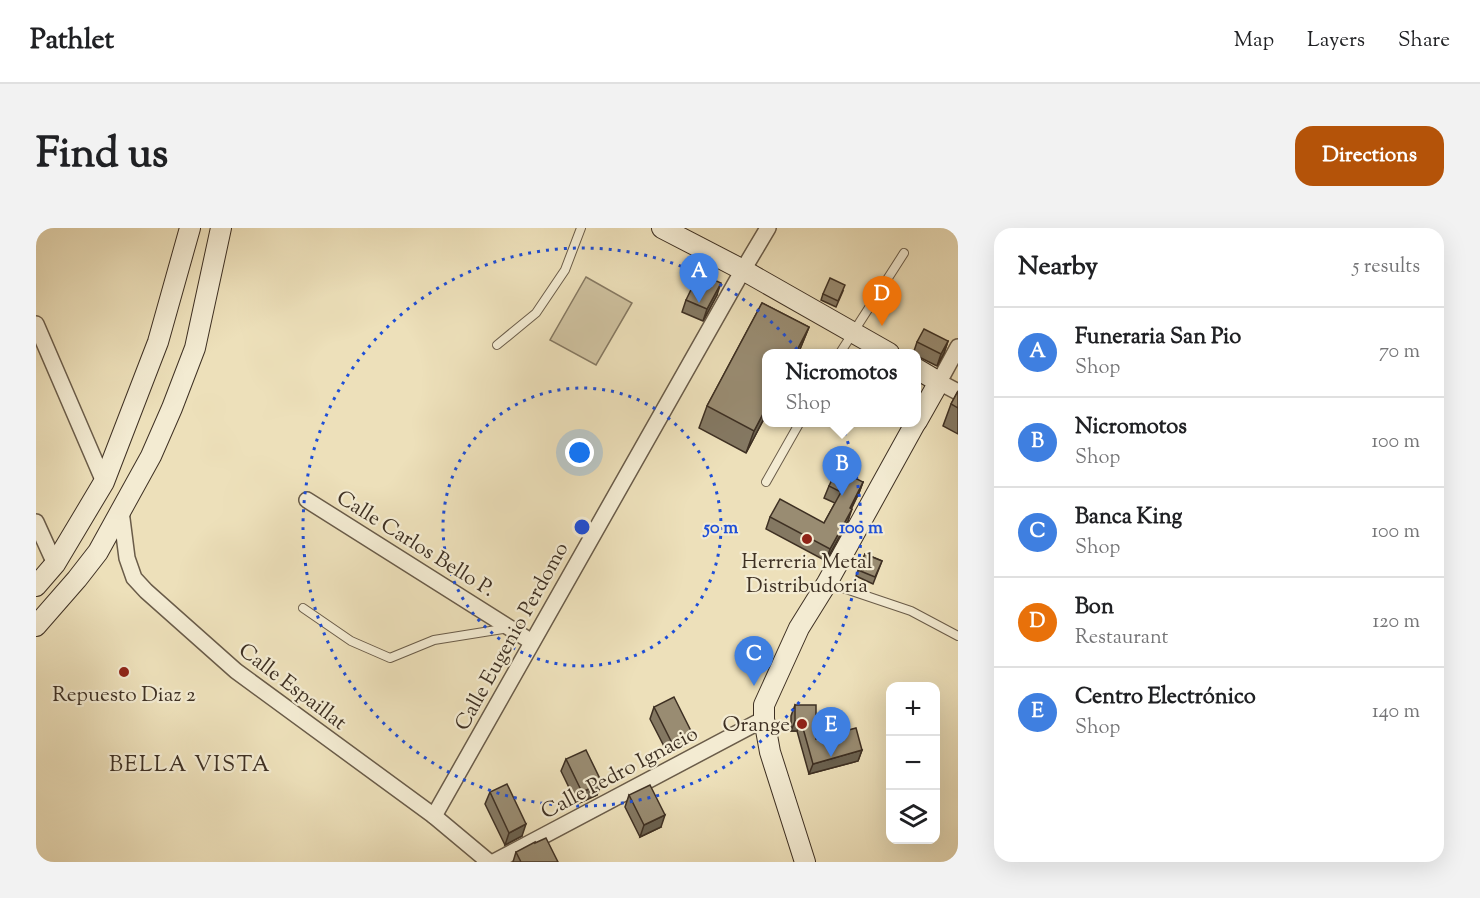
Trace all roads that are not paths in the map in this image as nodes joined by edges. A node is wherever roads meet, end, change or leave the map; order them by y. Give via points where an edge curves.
1 (190, 228) edge
2 (221, 228) edge
3 (581, 228) edge
4 (662, 228) edge
5 (768, 228) edge
6 (904, 253) dead end
7 (742, 270) junction
8 (36, 324) edge
9 (852, 333) junction
10 (497, 345) dead end
11 (958, 347) edge
12 (843, 349) edge
13 (880, 349) edge
14 (921, 371) edge
15 (939, 382) junction
16 (958, 392) edge
17 (921, 413) edge
18 (798, 427) edge
19 (913, 427) edge
20 (104, 482) junction
21 (766, 482) dead end
22 (307, 500) dead end
23 (121, 511) junction
24 (36, 522) edge
25 (55, 564) junction
26 (826, 583) junction
27 (36, 586) edge
28 (303, 608) dead end
29 (36, 626) edge
30 (510, 628) junction
31 (958, 636) edge
32 (532, 642) junction
33 (764, 719) junction
34 (434, 816) junction
35 (489, 862) edge
36 (494, 862) edge
37 (805, 862) edge

1 - 20 main road via 158,342
2 - 23 main road via 195,348 151,456
3 - 10 lane via 565,270 536,313
4 - 7 main road
5 - 7 street, Calle Eugenio Perdomo
6 - 9 lane
7 - 9 main road
7 - 32 street, Calle Eugenio Perdomo
8 - 20 street
9 - 12 lane
9 - 13 main road
11 - 15 street
14 - 15 main road
15 - 16 street
15 - 17 main road
18 - 21 lane
19 - 26 main road
20 - 25 main road
22 - 30 street, Calle Carlos Bello P.
23 - 29 main road via 98,552
23 - 34 street, Calle Espaillat via 134,578 146,591 236,671
24 - 25 street
25 - 27 main road
26 - 31 lane via 911,611
26 - 33 main road via 799,628 765,705
28 - 30 lane via 351,641 390,658 434,640
30 - 32 street, Calle Carlos Bello P.
32 - 34 street, Calle Eugenio Perdomo
33 - 36 street, Calle Pedro Ignacio
33 - 37 main road via 770,752
34 - 35 street, Calle Espaillat

